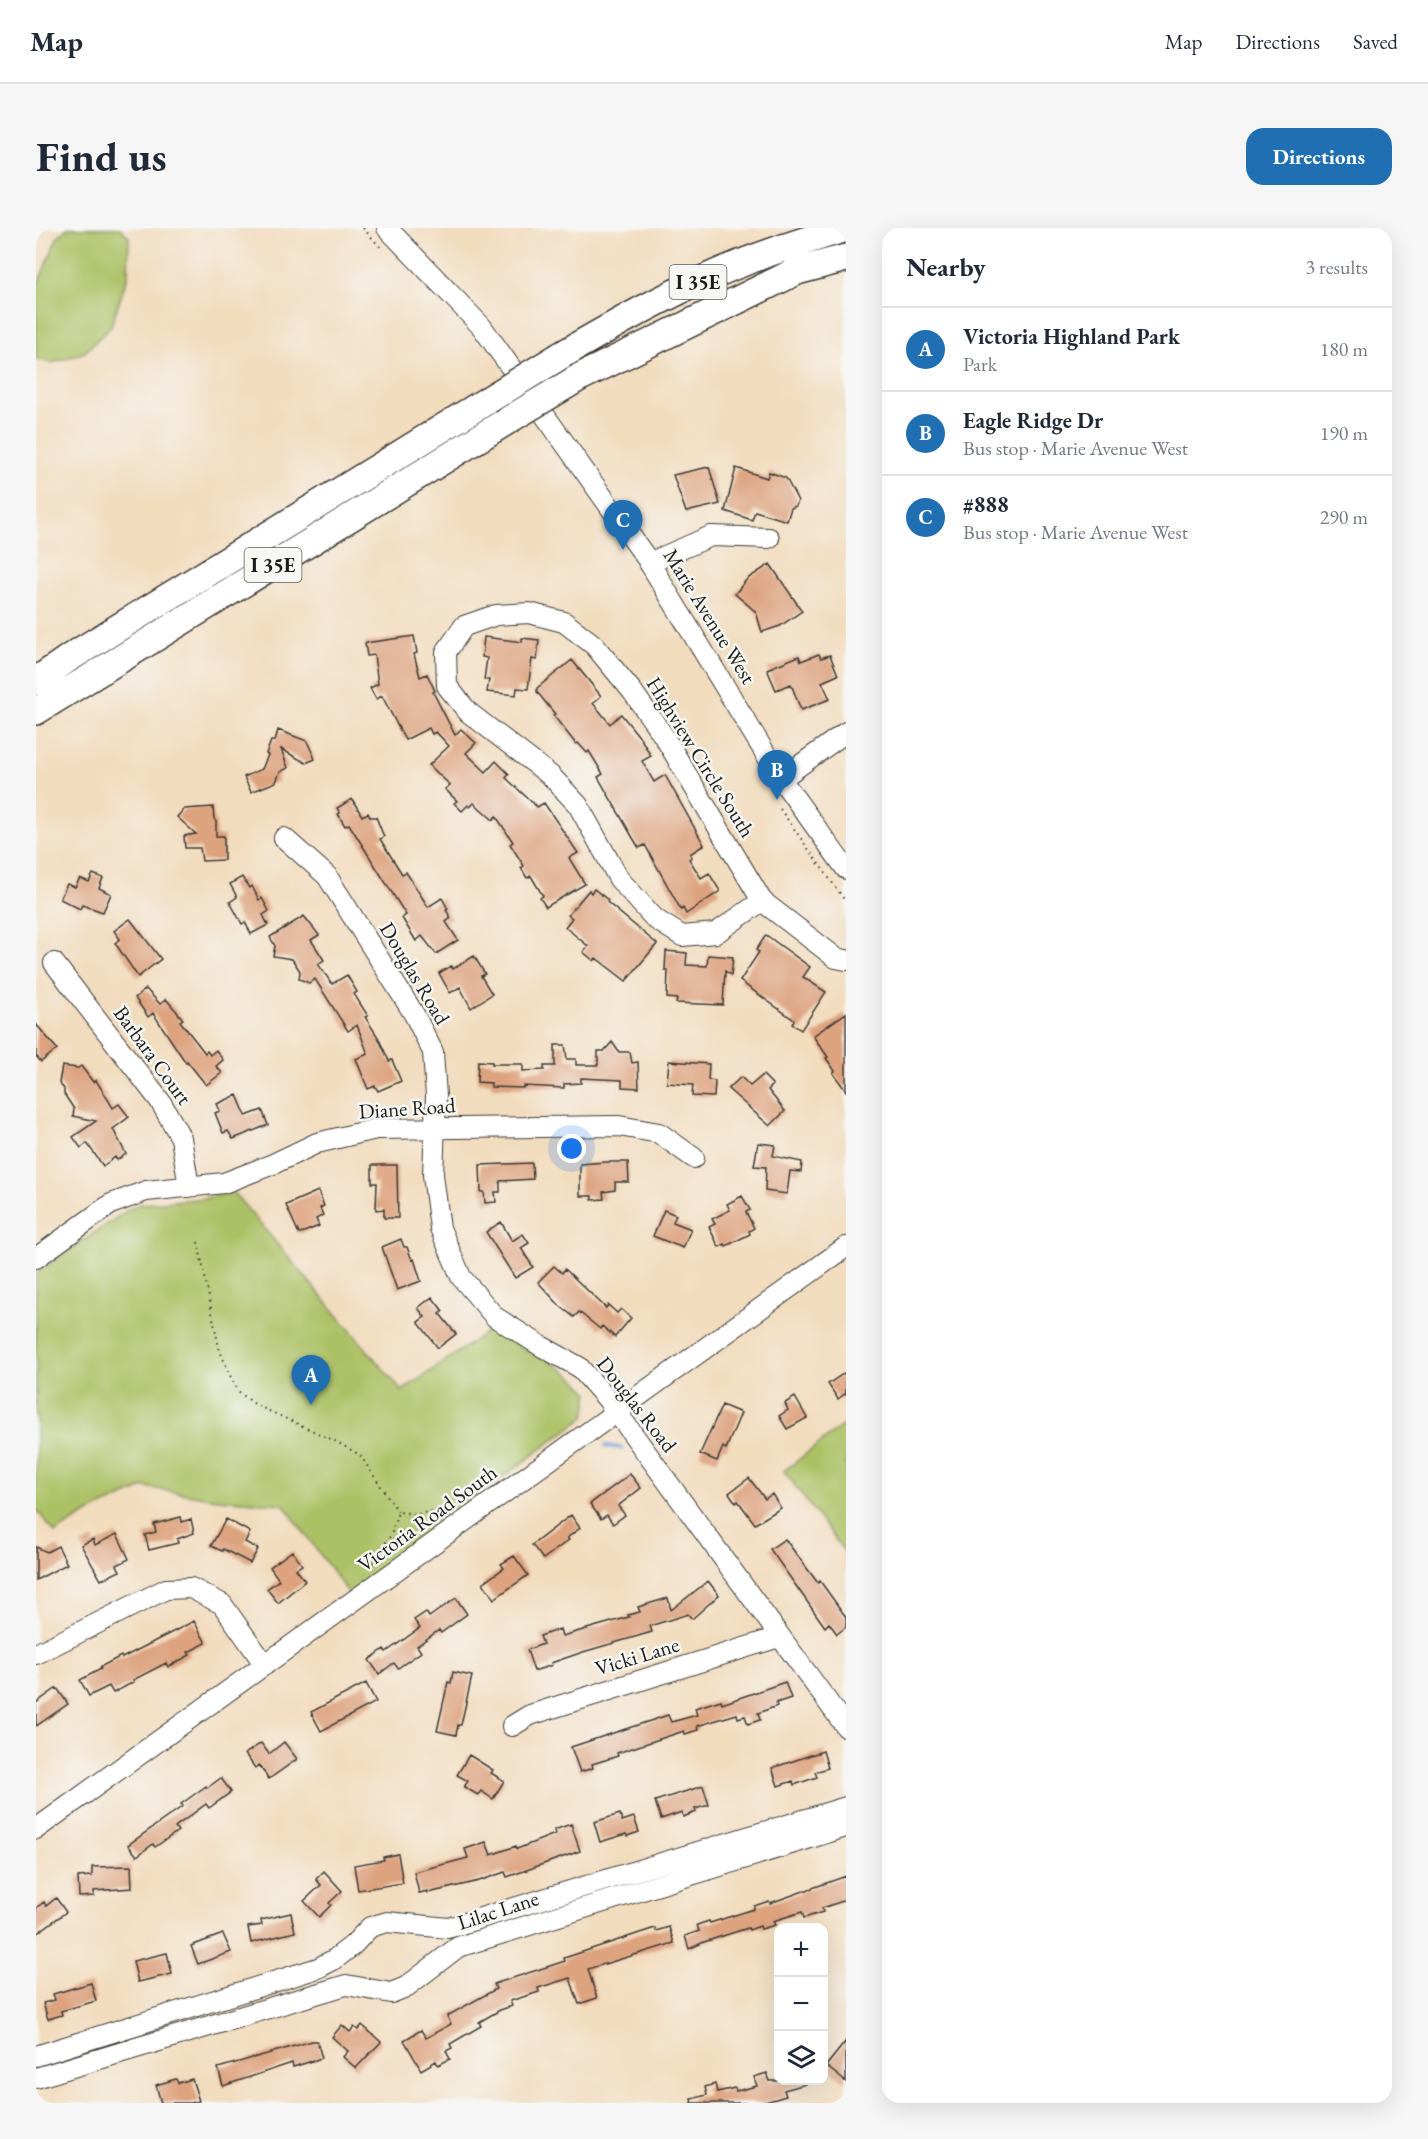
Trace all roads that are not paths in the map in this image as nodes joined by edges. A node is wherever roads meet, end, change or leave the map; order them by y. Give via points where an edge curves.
1 (387, 228) edge
2 (846, 228) edge
3 (846, 258) edge
4 (769, 538) dead end
5 (650, 563) junction
6 (36, 681) edge
7 (36, 711) edge
8 (846, 732) edge
9 (781, 779) junction
10 (284, 838) dead end
11 (846, 869) edge
12 (762, 901) junction
13 (846, 960) edge
14 (54, 963) dead end
15 (435, 1128) junction
16 (694, 1158) dead end
17 (189, 1187) junction
18 (846, 1247) edge
19 (36, 1258) edge
20 (616, 1412) junction
21 (779, 1637) junction
22 (36, 1654) edge
23 (265, 1665) junction
24 (512, 1726) dead end
25 (846, 1727) edge
26 (846, 1807) edge
27 (846, 1827) edge
28 (36, 1829) edge
29 (466, 1923) junction
30 (472, 1942) junction
31 (36, 2056) edge
32 (36, 2078) edge

1 - 5 street, Marie Avenue West via 482,327
2 - 6 highway, I 35E, bridge via 778,249 630,315
3 - 7 highway, I 35E, bridge via 797,272 580,377
4 - 5 street via 711,536
5 - 9 street, Marie Avenue West
8 - 9 street
9 - 11 street, Marie Avenue West
10 - 15 street, Douglas Road via 327,876 414,1014 433,1052
12 - 12 street, Highview Circle South via 716,933 682,936 655,919 619,879 578,805 551,776 468,712 447,686 446,652 464,626 496,615 528,613 564,622 594,645 665,738
12 - 13 street, Highview Circle South via 836,958
14 - 17 street, Barbara Court via 159,1101 181,1138
15 - 16 street, Diane Road via 619,1126 659,1133
15 - 17 street, Diane Road via 376,1129 317,1143 224,1183
15 - 20 street, Douglas Road via 433,1175 440,1228 461,1277 495,1317 579,1367
17 - 19 street, Diane Road via 146,1191 111,1204
18 - 20 street, Victoria Road South
20 - 21 street, Douglas Road
20 - 23 street, Victoria Road South
21 - 24 street, Vicki Lane via 530,1715
21 - 25 street, Douglas Road
22 - 23 street via 166,1589 190,1588 222,1604
23 - 28 street, Victoria Road South
26 - 29 street, Lilac Lane
27 - 30 street, Lilac Lane
29 - 30 street
29 - 31 street, Lilac Lane via 448,1928 387,1922 370,1927 353,1946 318,1968
30 - 32 street, Lilac Lane via 458,1947 406,1987 392,1993 346,1985

